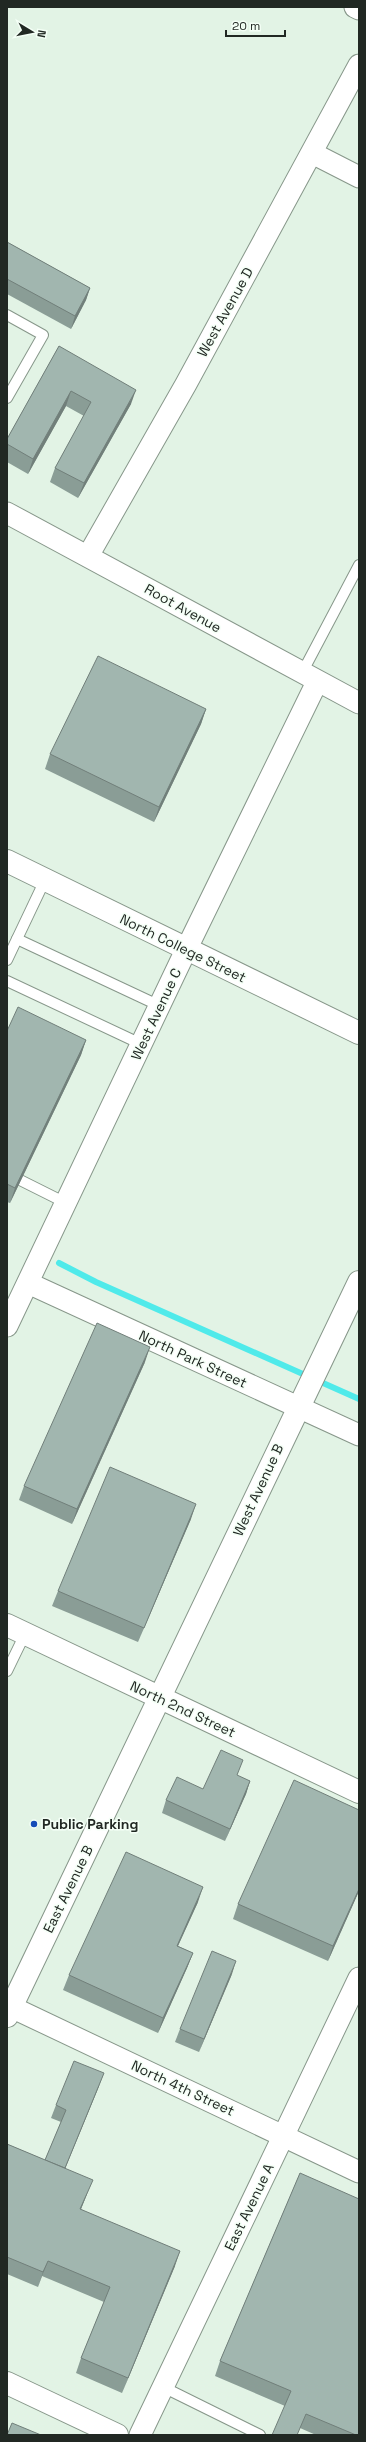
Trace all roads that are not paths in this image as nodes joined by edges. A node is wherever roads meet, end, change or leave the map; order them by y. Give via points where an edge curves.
1 (359, 65) edge
2 (312, 153) junction
3 (359, 177) edge
4 (7, 315) edge
5 (7, 398) edge
6 (7, 513) edge
7 (88, 556) junction
8 (359, 565) edge
9 (310, 678) junction
10 (359, 703) edge
11 (7, 861) edge
12 (45, 880) junction
13 (17, 939) junction
14 (186, 950) junction
15 (7, 960) edge
16 (7, 981) edge
17 (160, 1006) junction
18 (359, 1033) edge
19 (141, 1044) junction
20 (20, 1180) edge
21 (66, 1203) junction
22 (359, 1282) edge
23 (28, 1283) junction
24 (7, 1326) edge
25 (301, 1400) junction
26 (359, 1435) edge
27 (16, 1630) edge
28 (7, 1671) edge
29 (160, 1698) junction
30 (359, 1792) edge
31 (359, 1978) edge
32 (8, 2009) edge
33 (284, 2135) junction
34 (359, 2172) edge
35 (7, 2383) edge
36 (163, 2387) junction
37 (117, 2435) edge
38 (140, 2435) edge
39 (260, 2435) edge

1 - 2 street, West Avenue D
2 - 3 street
2 - 7 street, West Avenue D via 186,384
4 - 5 lane via 43,335
6 - 7 street, Root Avenue
7 - 9 street, Root Avenue
8 - 9 lane
9 - 10 street, Root Avenue
9 - 14 street, West Avenue C
11 - 12 street, North College Street
12 - 13 lane
12 - 14 street, North College Street
13 - 15 lane
13 - 17 lane
14 - 17 street, West Avenue C
14 - 18 street, North College Street
16 - 19 lane
17 - 19 street, West Avenue C
19 - 21 street, West Avenue C
20 - 21 lane
21 - 23 street, West Avenue C
22 - 25 street, West Avenue B
23 - 24 street, West Avenue C
23 - 25 street, North Park Street
25 - 26 street, North Park Street
25 - 29 street, West Avenue B
27 - 28 lane
27 - 29 street, North 2nd Street
29 - 30 street, North 2nd Street
29 - 32 street, East Avenue B
31 - 33 street, East Avenue A
32 - 33 street, North 4th Street
33 - 34 street, North 4th Street
33 - 36 street, East Avenue A
35 - 37 street
36 - 38 street, East Avenue A
36 - 39 lane

